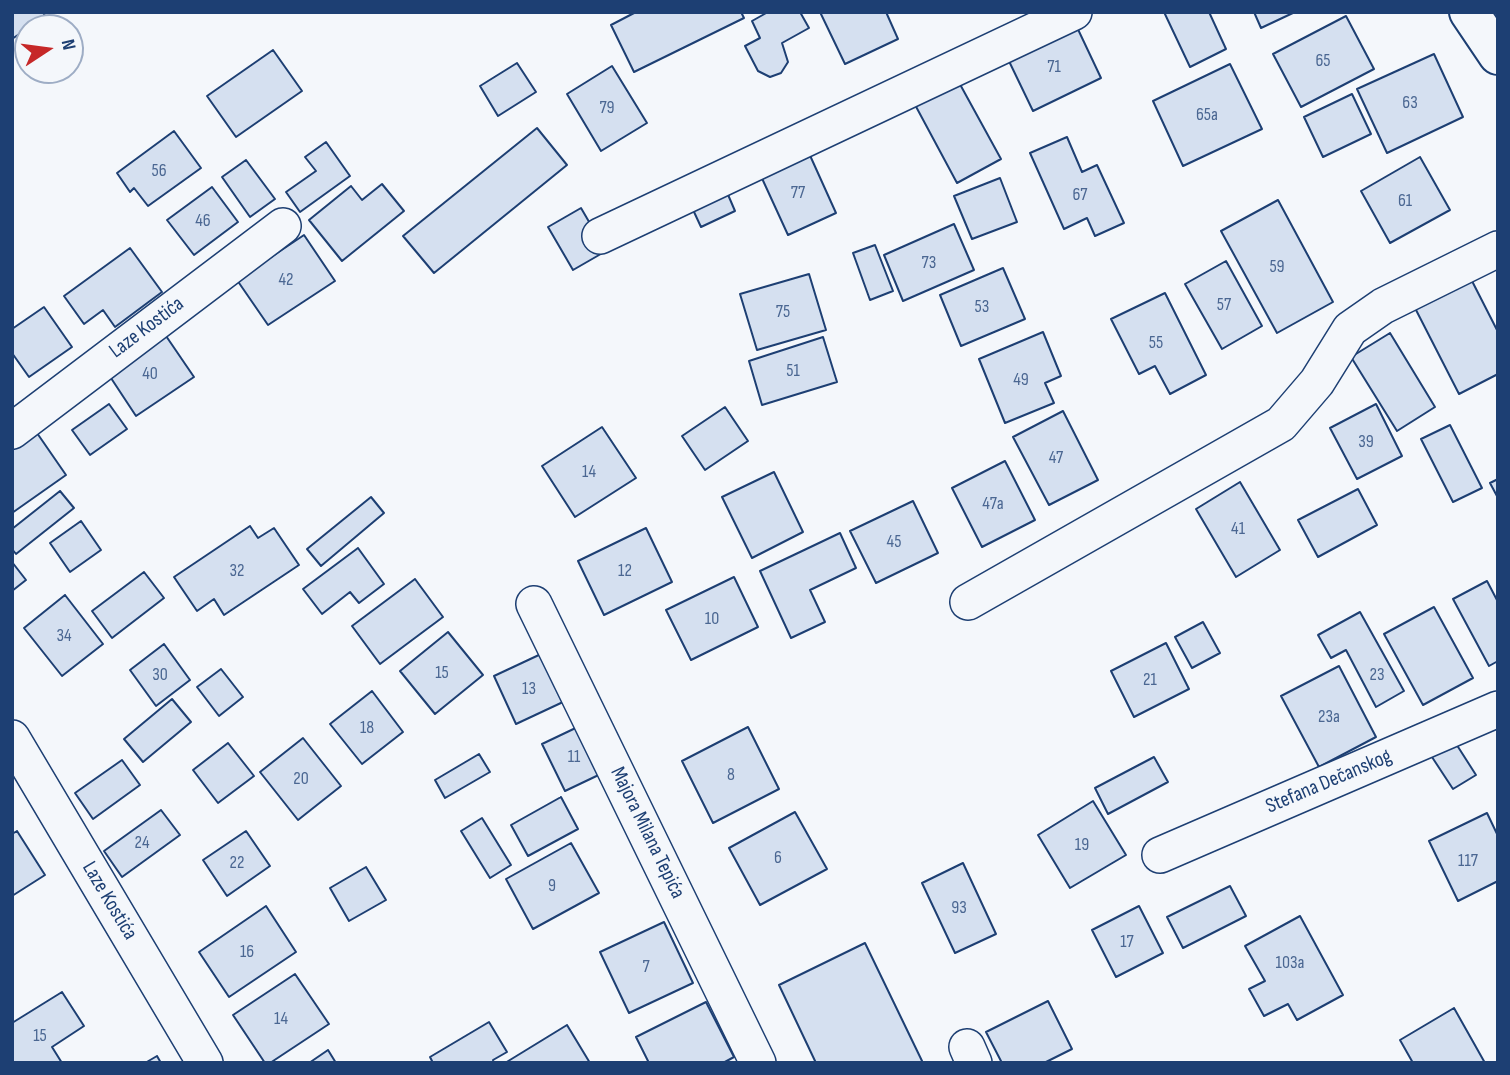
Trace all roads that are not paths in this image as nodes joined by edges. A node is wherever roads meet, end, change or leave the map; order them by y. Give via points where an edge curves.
1 (1074, 12) edge
2 (1469, 12) edge
3 (1498, 55) edge
4 (283, 226) dead end
5 (600, 236) dead end
6 (1498, 249) edge
7 (12, 431) edge
8 (968, 602) dead end
9 (534, 604) dead end
10 (1498, 709) edge
11 (12, 738) edge
12 (1160, 855) dead end
13 (205, 1063) edge
14 (758, 1063) edge

1 - 5 street
2 - 3 main road
4 - 7 street, Laze Kostića
6 - 8 street via 1382,306 1350,329 1317,382 1281,424
9 - 14 street, Majora Milana Tepića
10 - 12 street, Stefana Dečanskog
11 - 13 street, Laze Kostića

